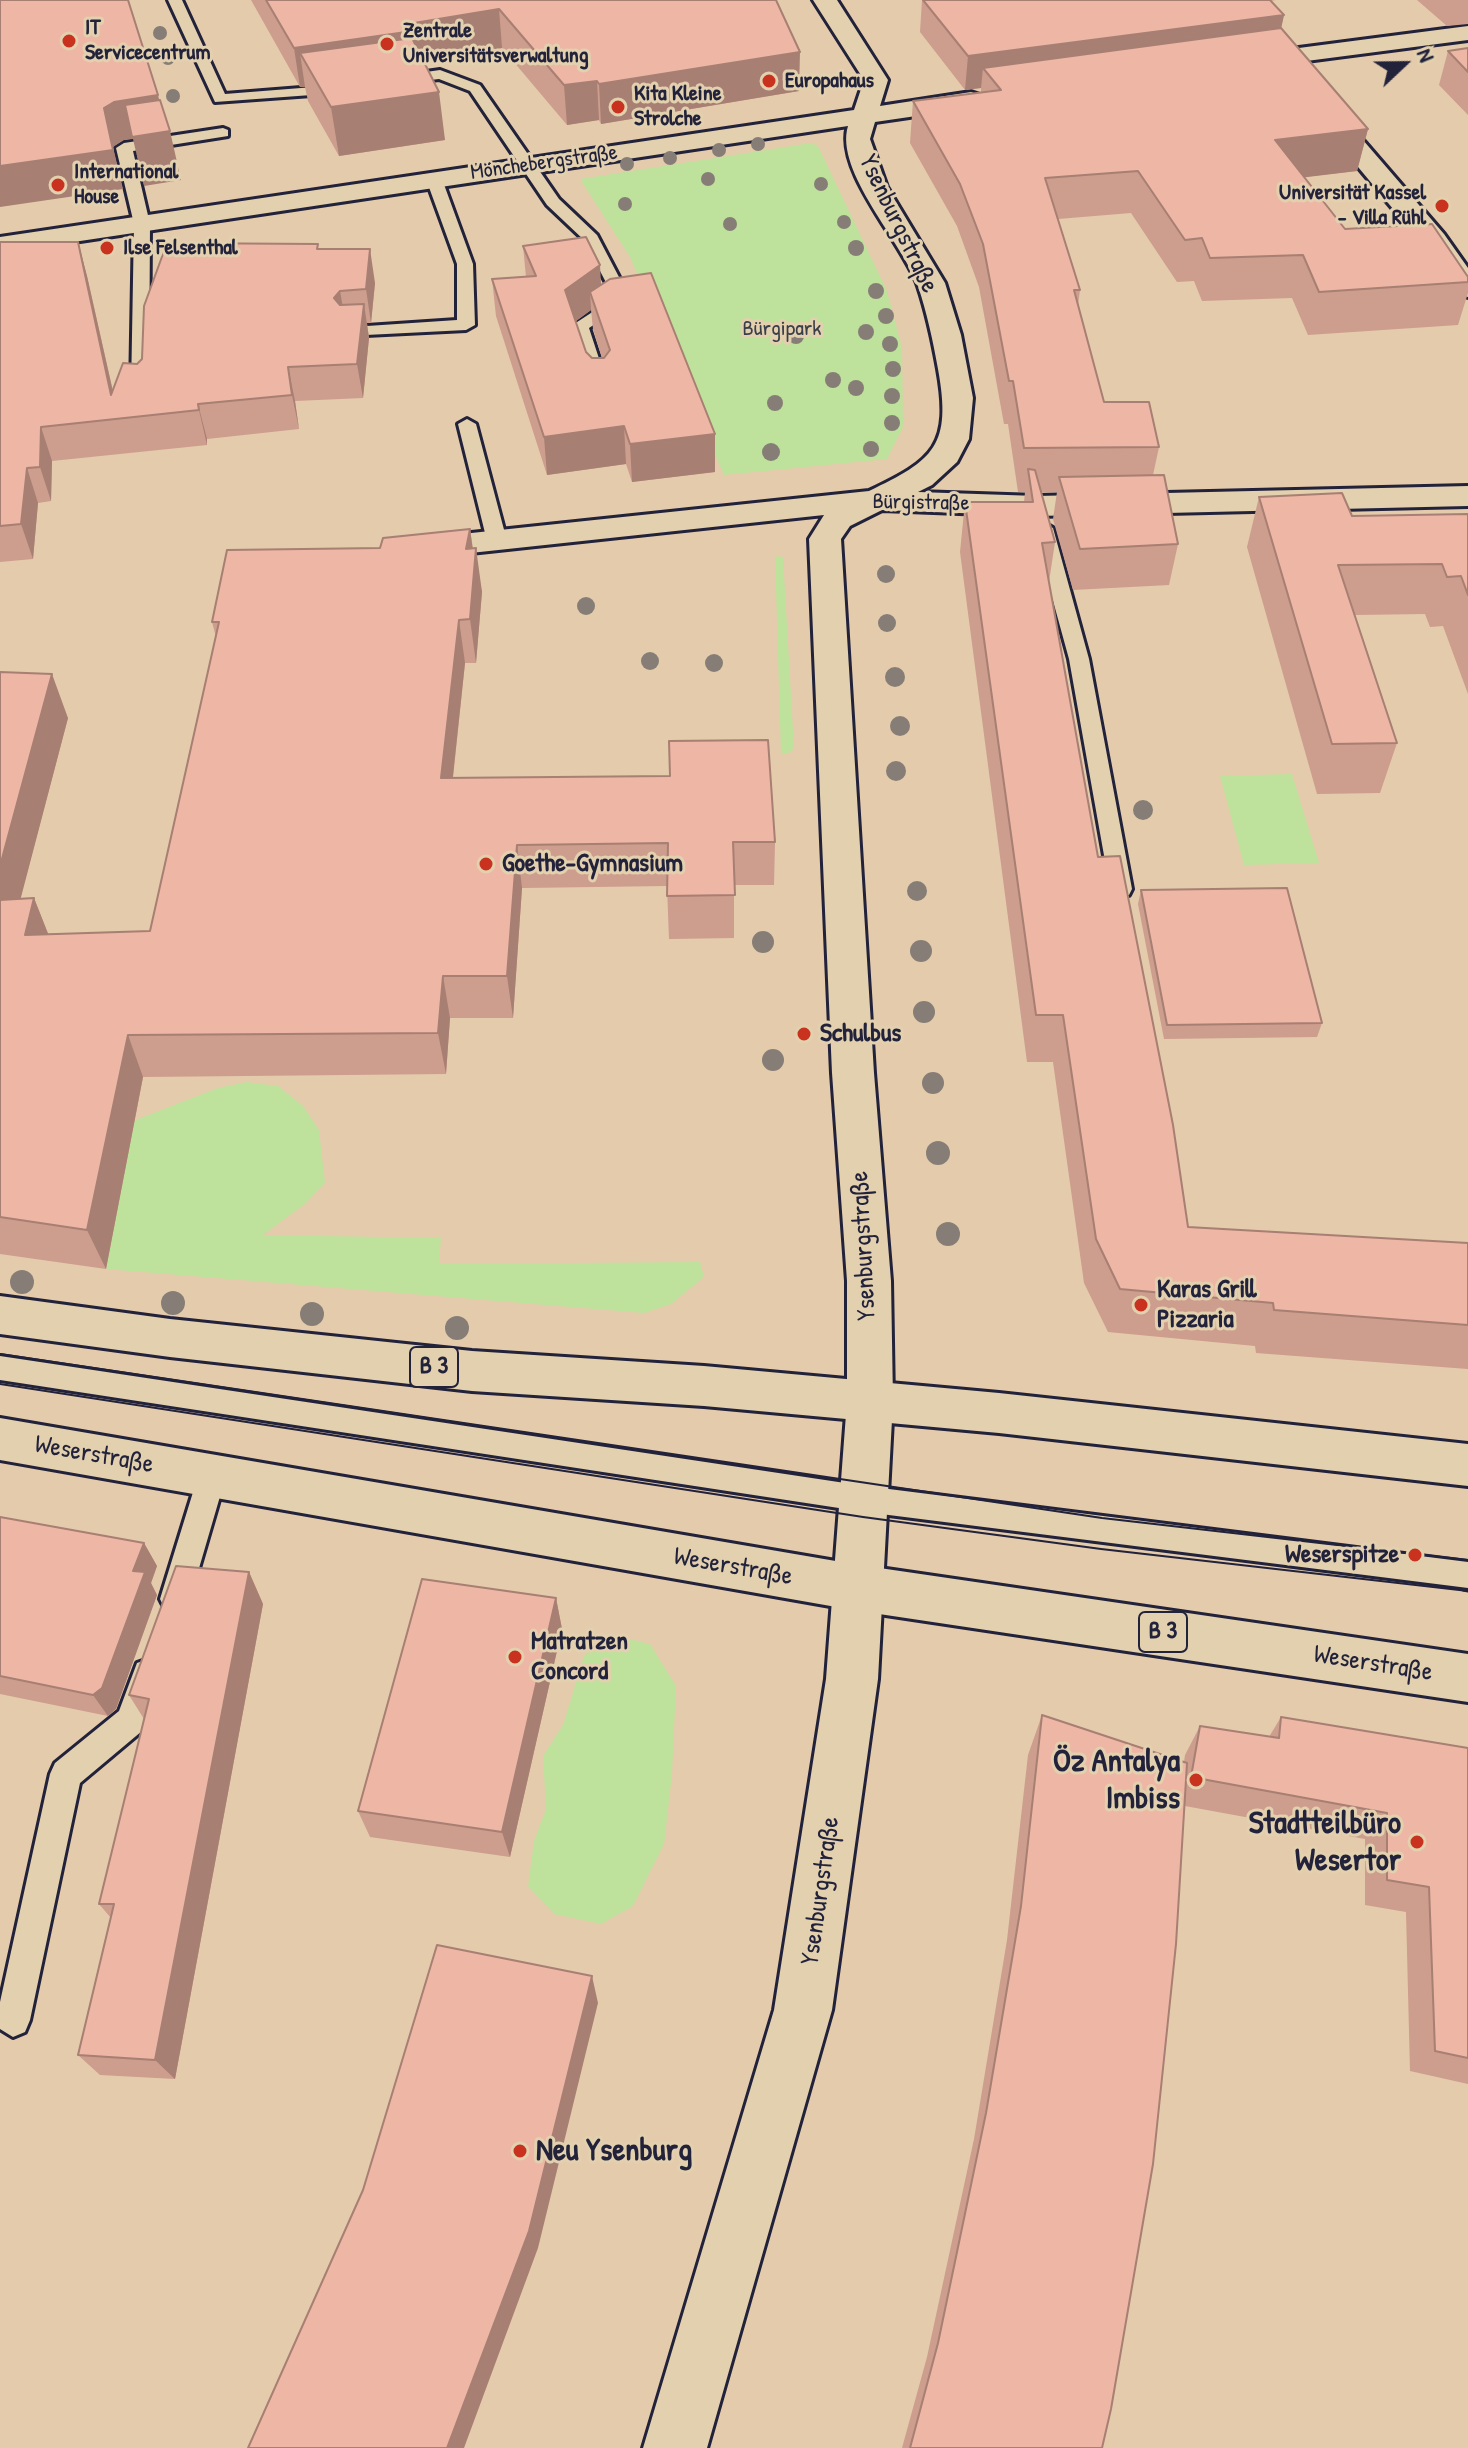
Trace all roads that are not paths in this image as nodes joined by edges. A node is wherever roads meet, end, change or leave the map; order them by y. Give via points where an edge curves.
1 (175, 0) edge
2 (825, 0) edge
3 (1468, 33) edge
4 (1279, 57) junction
5 (1217, 65) edge
6 (381, 83) edge
7 (351, 87) edge
8 (1000, 96) edge
9 (864, 114) junction
10 (223, 133) dead end
11 (525, 165) junction
12 (434, 179) junction
13 (142, 224) junction
14 (0, 245) edge
15 (1468, 288) edge
16 (352, 332) edge
17 (600, 389) edge
18 (140, 391) edge
19 (467, 424) dead end
20 (1468, 496) edge
21 (879, 500) junction
22 (1037, 506) junction
23 (497, 541) junction
24 (424, 548) edge
25 (1125, 914) edge
26 (0, 1315) edge
27 (0, 1368) edge
28 (870, 1401) junction
29 (0, 1439) edge
30 (1468, 1465) edge
31 (212, 1476) junction
32 (865, 1499) junction
33 (1468, 1575) edge
34 (859, 1588) junction
35 (1468, 1678) edge
36 (13, 2020) dead end
37 (675, 2448) edge

1 - 7 lane via 220,99
2 - 9 street, Ysenburgstraße via 876,80
3 - 4 street
4 - 5 street
4 - 15 street via 1434,240
6 - 11 lane via 440,74 475,88
8 - 9 street, Mönchebergstraße
9 - 11 street, Mönchebergstraße
9 - 21 street, Ysenburgstraße via 857,139 874,187 931,283 958,398 954,439 941,462
10 - 13 lane via 124,148
11 - 12 street, Mönchebergstraße
11 - 17 lane via 553,202 591,238 623,300 580,326
12 - 13 street, Mönchebergstraße
12 - 16 lane via 465,264 466,325
13 - 14 street, Mönchebergstraße
13 - 18 lane
19 - 23 lane
20 - 22 street, Bürgistraße
21 - 22 street, Bürgistraße
21 - 23 street, Bürgistraße
21 - 28 street, Ysenburgstraße via 838,519 825,539 869,1281
22 - 25 lane via 1079,659
23 - 24 street, Bürgistraße
26 - 28 street, B 3 via 472,1371
27 - 32 lane
28 - 30 street, B 3
28 - 32 street, Ysenburgstraße
29 - 31 street, Weserstraße / B 3
31 - 34 street, Weserstraße / B 3
31 - 36 lane via 193,1547 131,1721 66,1774
32 - 33 lane
32 - 34 street, Ysenburgstraße
34 - 35 street, Weserstraße / B 3
34 - 37 street, Ysenburgstraße via 852,1679 803,2010

